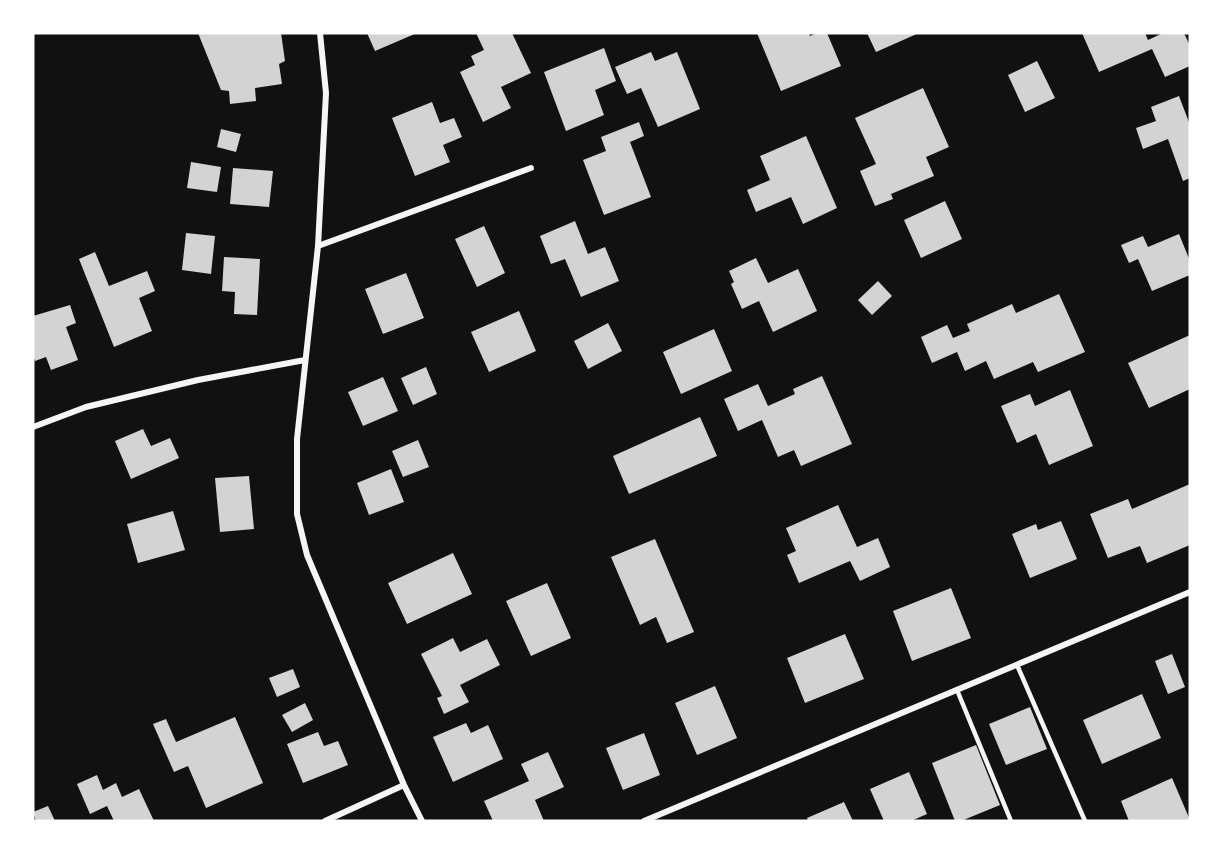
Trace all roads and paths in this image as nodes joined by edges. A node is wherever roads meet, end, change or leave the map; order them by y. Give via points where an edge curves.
1 (320, 33) edge
2 (531, 168) dead end
3 (318, 246) junction
4 (305, 360) junction
5 (33, 428) edge
6 (1190, 592) edge
7 (1017, 665) junction
8 (957, 690) junction
9 (404, 785) junction
10 (325, 821) edge
11 (422, 821) edge
12 (644, 821) edge
13 (1011, 821) edge
14 (1085, 821) edge

1 - 3 street via 326,93
2 - 3 street
3 - 4 street
4 - 5 street via 86,406
4 - 9 street via 297,514 307,555
6 - 7 street
7 - 8 street
7 - 14 lane
8 - 12 street
8 - 13 lane
9 - 10 street
9 - 11 street

